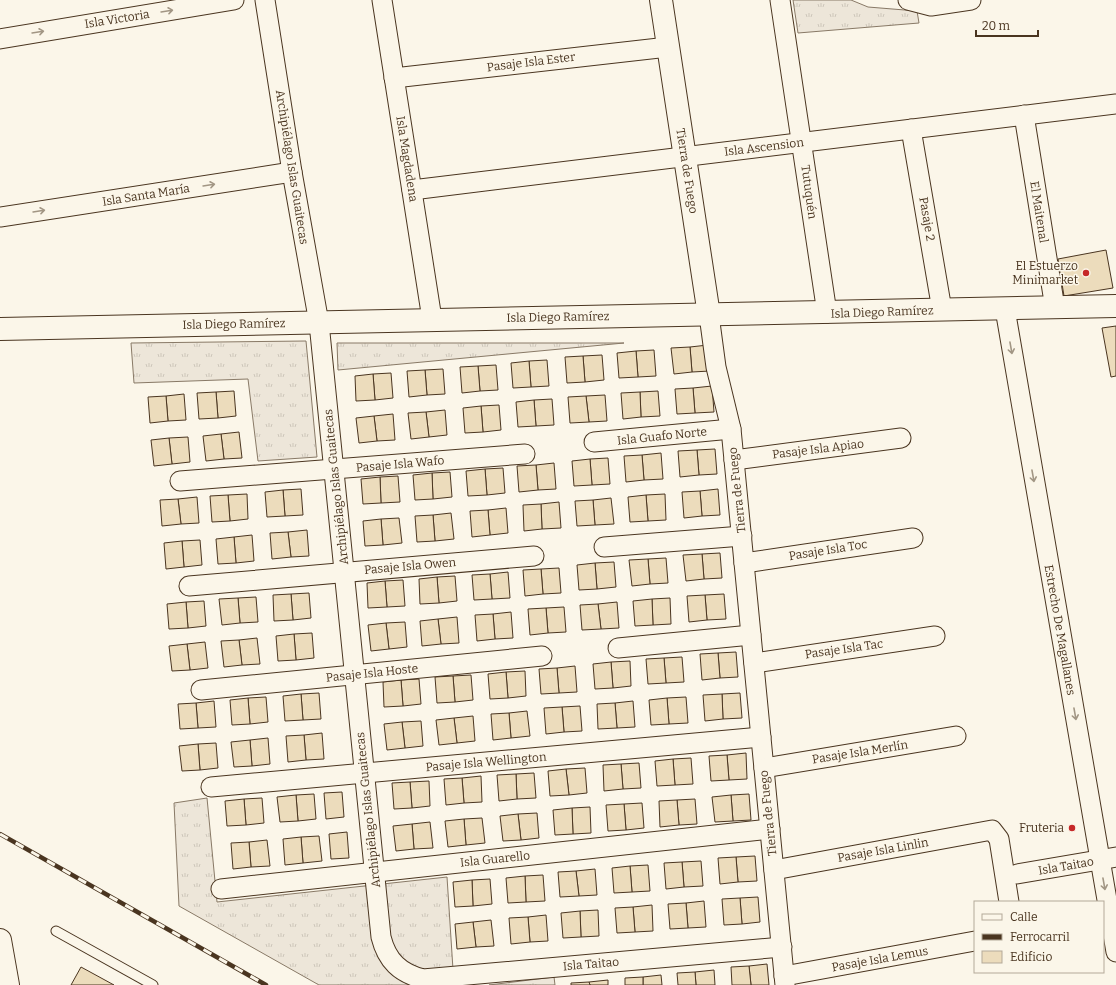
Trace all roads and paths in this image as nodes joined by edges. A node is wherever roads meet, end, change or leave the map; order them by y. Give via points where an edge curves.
1 (234, 0) edge
2 (265, 0) edge
3 (382, 0) edge
4 (661, 0) edge
5 (780, 0) edge
6 (908, 0) edge
7 (971, 0) edge
8 (930, 3) edge
9 (0, 39) edge
10 (668, 47) junction
11 (394, 78) junction
12 (1116, 104) edge
13 (1024, 115) junction
14 (911, 129) junction
15 (802, 142) junction
16 (684, 157) junction
17 (292, 172) junction
18 (412, 190) junction
19 (0, 217) edge
20 (1116, 306) edge
21 (1055, 308) junction
22 (1005, 309) junction
23 (942, 310) junction
24 (827, 313) junction
25 (708, 315) junction
26 (432, 319) junction
27 (319, 323) junction
28 (0, 329) edge
29 (731, 429) junction
30 (901, 438) dead end
31 (594, 442) dead end
32 (525, 454) dead end
33 (734, 460) junction
34 (334, 469) junction
35 (180, 482) dead end
36 (742, 536) junction
37 (913, 538) dead end
38 (604, 547) dead end
39 (534, 556) dead end
40 (744, 563) junction
41 (344, 572) junction
42 (189, 586) dead end
43 (751, 635) junction
44 (935, 636) dead end
45 (618, 648) dead end
46 (542, 656) dead end
47 (754, 663) junction
48 (354, 675) junction
49 (201, 690) dead end
50 (956, 736) dead end
51 (761, 738) junction
52 (764, 768) junction
53 (364, 772) junction
54 (211, 787) dead end
55 (770, 829) junction
56 (1108, 858) edge
57 (774, 870) junction
58 (374, 872) junction
59 (1017, 874) dead end
60 (220, 889) dead end
61 (1009, 901) edge
62 (56, 930) dead end
63 (0, 940) edge
64 (974, 941) edge
65 (782, 947) junction
66 (1116, 952) edge
67 (402, 971) joint
68 (785, 980) edge
69 (8, 985) edge
70 (153, 985) edge

9 -> 1 street, Isla Victoria
2 - 17 street, Archipiélago Islas Guaitecas
3 - 11 street, Isla Magdadena
4 - 10 street, Tierra de Fuego
5 - 15 street, Tutuquén
6 - 8 street
7 - 8 street
10 - 11 street, Pasaje Isla Ester
10 - 16 street, Tierra de Fuego
11 - 18 street, Isla Magdadena
12 - 13 street, Isla Ascension
13 - 14 street, Isla Ascension
13 - 21 street, El Maitenal
14 - 15 street, Isla Ascension
14 - 23 street, Pasaje 2
15 - 16 street, Isla Ascension
15 - 24 street, Tutuquén
16 - 18 street, Isla Ascension
16 - 25 street, Tierra de Fuego
19 -> 17 street, Isla Santa María
17 - 27 street, Archipiélago Islas Guaitecas
18 - 26 street, Isla Magdadena
20 - 21 street, Isla Diego Ramírez
21 - 22 street, Isla Diego Ramírez
22 - 23 street, Isla Diego Ramírez
22 -> 56 street, Estrecho De Magallanes
23 - 24 street, Isla Diego Ramírez
24 - 25 street, Isla Diego Ramírez
25 - 26 street, Isla Diego Ramírez
25 - 29 street, Tierra de Fuego via 716,367
26 - 27 street, Isla Diego Ramírez
27 - 28 street, Isla Diego Ramírez
27 - 34 street, Archipiélago Islas Guaitecas
29 - 31 street, Isla Guafo Norte
29 - 33 street, Tierra de Fuego
30 - 33 street, Pasaje Isla Apiao
32 - 34 street, Pasaje Isla Wafo
33 - 36 street, Tierra de Fuego
34 - 35 street, Pasaje Isla Wafo
34 - 41 street, Archipiélago Islas Guaitecas
36 - 38 street
36 - 40 street, Tierra de Fuego
37 - 40 street, Pasaje Isla Toc
39 - 41 street, Pasaje Isla Owen
40 - 43 street, Tierra de Fuego
41 - 42 street, Pasaje Isla Owen
41 - 48 street, Archipiélago Islas Guaitecas
43 - 45 street
43 - 47 street, Tierra de Fuego
44 - 47 street, Pasaje Isla Tac
46 - 48 street, Pasaje Isla Hoste
47 - 51 street, Tierra de Fuego
48 - 49 street, Pasaje Isla Hoste
48 - 53 street, Archipiélago Islas Guaitecas
50 - 52 street, Pasaje Isla Merlín
51 - 52 street, Tierra de Fuego
51 - 53 street, Pasaje Isla Wellington
52 - 55 street, Tierra de Fuego
53 - 54 street, Pasaje Isla Wellington
53 - 58 street, Archipiélago Islas Guaitecas
55 - 57 street, Tierra de Fuego
55 - 58 street, Isla Guarello
56 - 59 street, Isla Taitao
56 -> 66 street, Estrecho De Magallanes
57 - 61 street, Pasaje Isla Linlin via 992,830 999,839
57 - 65 street, Tierra de Fuego
58 - 60 street, Isla Guarello
58 - 67 street, Archipiélago Islas Guaitecas via 383,947
62 - 70 lane
63 - 69 street
64 - 68 street, Pasaje Isla Lemus
65 - 67 street, Isla Taitao via 424,979
65 - 68 street, Tierra de Fuego

